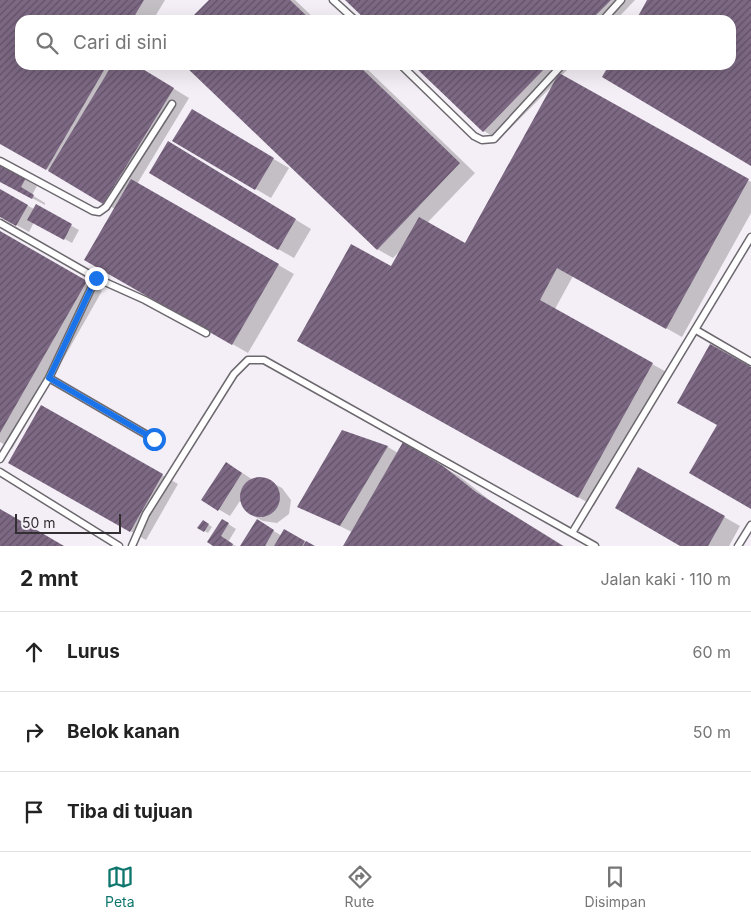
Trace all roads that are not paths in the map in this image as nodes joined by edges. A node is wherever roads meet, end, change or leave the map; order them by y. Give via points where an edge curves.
1 (333, 0) edge
2 (621, 0) edge
3 (350, 15) edge
4 (608, 15) edge
5 (406, 70) edge
6 (557, 70) edge
7 (172, 104) dead end
8 (0, 161) edge
9 (0, 223) edge
10 (751, 237) edge
11 (96, 278) junction
12 (696, 330) junction
13 (206, 333) dead end
14 (751, 362) edge
15 (49, 378) junction
16 (154, 439) dead end
17 (0, 459) edge
18 (0, 472) edge
19 (751, 525) edge
20 (572, 533) junction
21 (120, 546) edge
22 (132, 546) edge
23 (595, 546) edge
24 (738, 546) edge

1 - 3 lane
2 - 4 lane
5 - 6 lane via 467,130 482,140 494,139
7 - 8 lane via 106,207 99,212 73,202
9 - 11 lane
10 - 12 lane
11 - 13 lane
11 - 15 lane
12 - 14 lane
12 - 20 lane
15 - 16 lane
15 - 17 lane
18 - 21 lane
19 - 24 lane
20 - 22 lane via 264,360 248,360 234,374 146,514
20 - 23 lane

